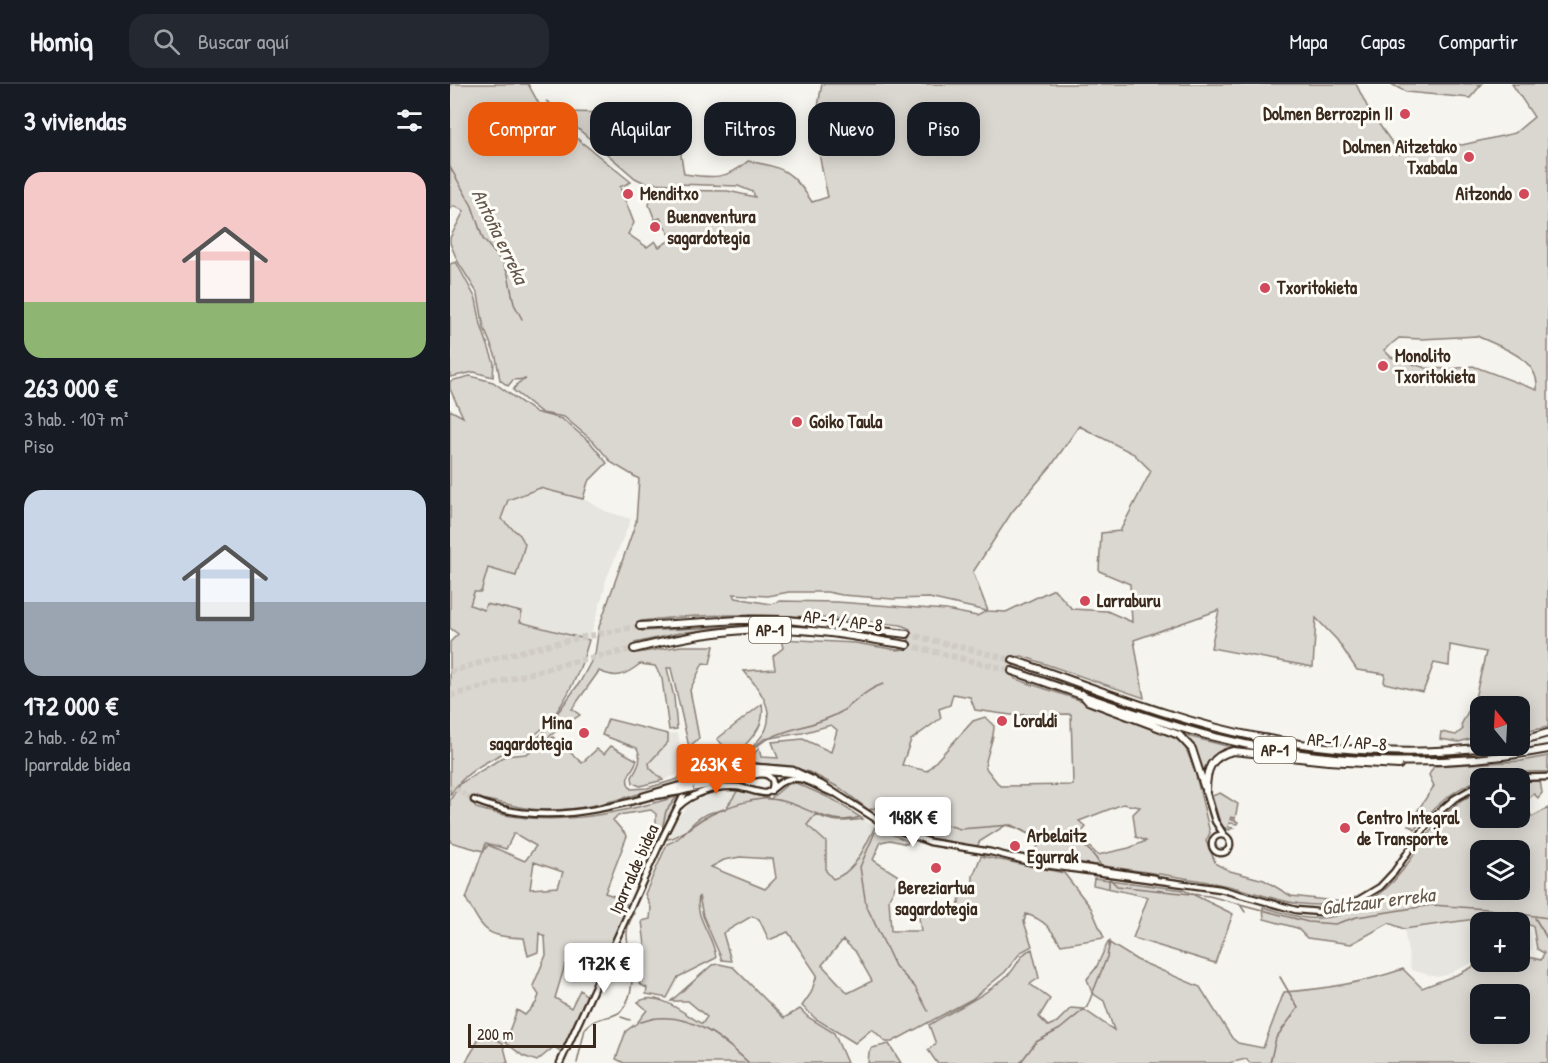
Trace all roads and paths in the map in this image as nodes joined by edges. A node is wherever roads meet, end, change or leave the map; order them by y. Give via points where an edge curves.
1 (640, 626) tunnel mouth
2 (907, 633) tunnel mouth
3 (907, 645) tunnel mouth
4 (634, 649) tunnel mouth
5 (1013, 660) tunnel mouth
6 (1012, 671) tunnel mouth
7 (1082, 694) junction
8 (1548, 733) edge
9 (1530, 738) edge
10 (1470, 748) edge
11 (1548, 749) edge
12 (711, 755) junction
13 (1418, 761) junction
14 (1530, 777) edge
15 (1548, 777) edge
16 (814, 780) junction
17 (1470, 790) edge
18 (771, 791) junction
19 (1206, 791) junction
20 (687, 792) junction
21 (839, 794) junction
22 (474, 800) tunnel mouth
23 (614, 806) junction
24 (672, 817) junction
25 (1215, 821) junction
26 (1224, 835) junction
27 (1214, 837) junction
28 (1006, 856) junction
29 (1035, 860) junction
30 (1081, 868) dead end
31 (1088, 869) dead end
32 (1136, 875) junction
33 (1163, 880) junction
34 (560, 1063) edge

1 - 2 highway, AP-1 / AP-8 / AP-1 via 778,620
3 - 4 highway, AP-1 / AP-8 / AP-1 via 767,629 704,634
5 - 10 highway, AP-1 / AP-8 / AP-1 via 1182,717 1257,736 1352,750
6 - 7 highway, AP-1 / AP-8 / AP-1
7 - 13 highway, AP-1 / AP-8 / AP-1 via 1177,727 1254,746 1301,754
7 - 19 highway via 1088,701 1179,735 1192,749
8 - 9 highway
11 - 13 highway, AP-1 / AP-8 / AP-1 via 1497,757
12 - 16 main road via 745,766 793,770
12 - 20 main road, Iparralde bidea via 701,760
12 - 20 main road via 721,763 720,772
13 - 19 highway via 1377,765 1233,751 1221,754 1210,764
14 - 15 main road
16 - 20 main road via 762,771
16 - 21 main road
17 - 33 main road via 1431,819 1380,887 1343,907 1302,911 1227,891
18 - 20 main road via 733,787
18 - 20 main road via 771,778 760,774
18 - 21 main road via 783,781 796,778
19 - 25 main road
20 - 23 main road
20 - 23 main road
20 - 24 main road
20 - 24 main road, Iparralde bidea
21 - 28 main road via 877,820 912,836
22 - 23 main road via 541,814 571,814
24 - 34 main road, Iparralde bidea
25 - 26 main road
25 - 27 main road
26 - 27 main road
26 - 27 main road via 1230,844 1222,852 1213,848
28 - 29 main road
28 - 33 main road via 1133,879
29 - 30 main road
29 - 32 main road
31 - 32 main road
32 - 33 main road

